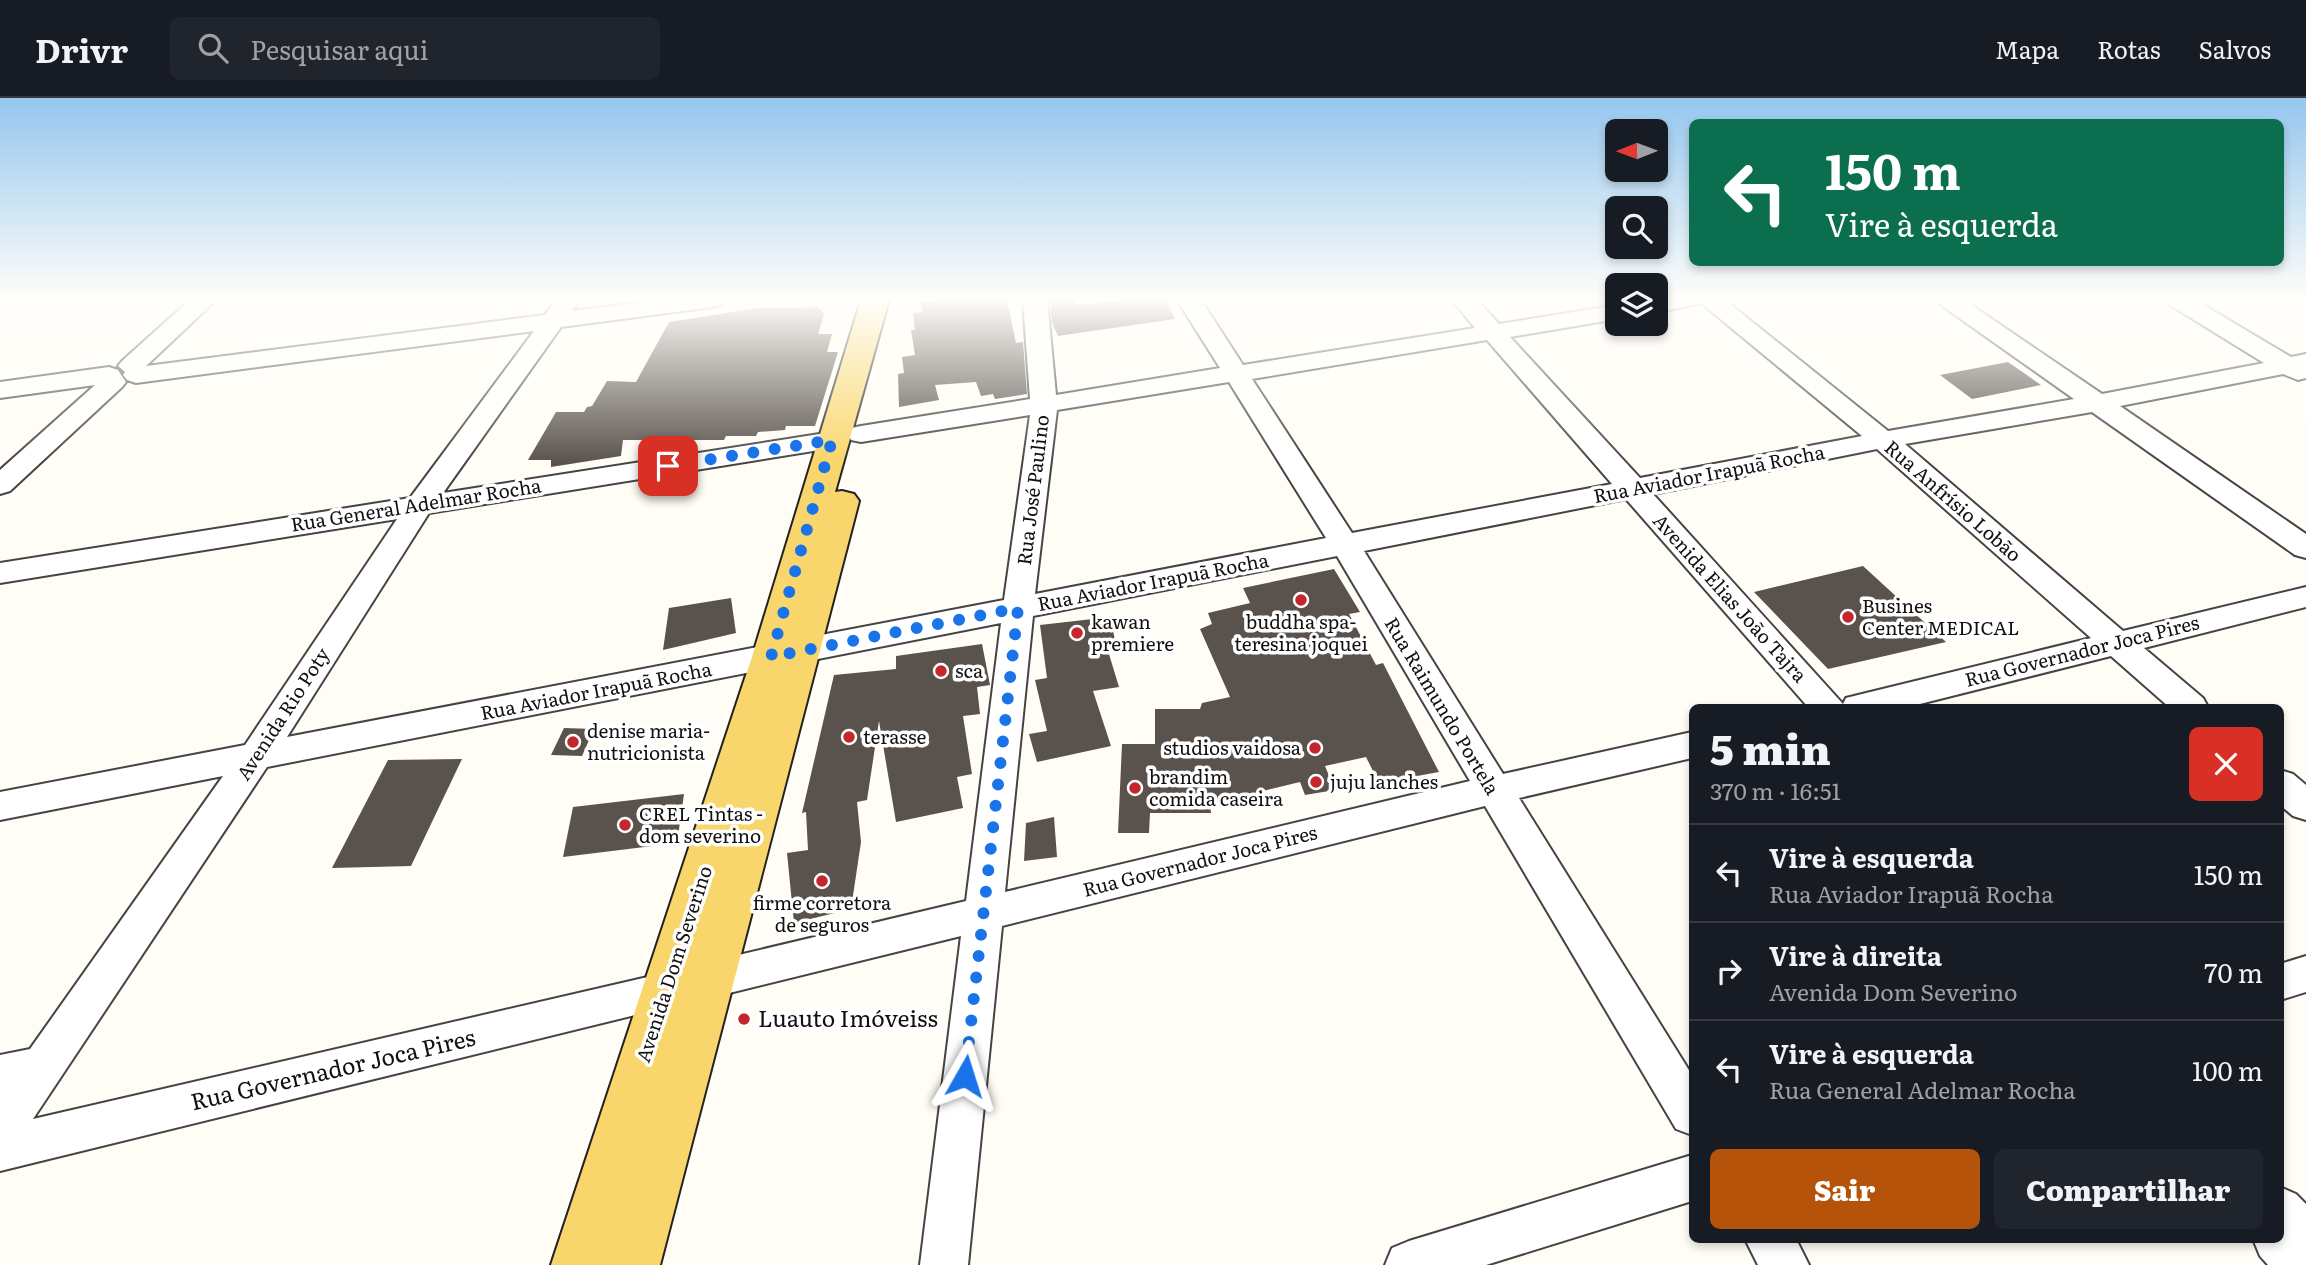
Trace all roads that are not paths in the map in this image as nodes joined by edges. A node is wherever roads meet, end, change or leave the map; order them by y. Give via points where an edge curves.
1 (144, 354) edge
2 (263, 354) edge
3 (529, 354) edge
4 (864, 354) edge
5 (878, 354) edge
6 (1040, 354) edge
7 (1223, 354) edge
8 (1366, 354) edge
9 (1500, 354) edge
10 (1779, 354) edge
11 (2027, 354) edge
12 (2276, 354) edge
13 (2300, 368) edge
14 (122, 375) junction
15 (1236, 376) junction
16 (0, 390) edge
17 (2097, 403) junction
18 (1044, 406) junction
19 (847, 437) junction
20 (1883, 440) junction
21 (0, 485) edge
22 (1623, 491) junction
23 (421, 504) junction
24 (1345, 545) junction
25 (2306, 548) edge
26 (0, 573) edge
27 (2306, 597) edge
28 (1018, 608) junction
29 (2116, 643) junction
30 (786, 655) junction
31 (1800, 704) edge
32 (1825, 704) edge
33 (1870, 704) edge
34 (2187, 704) edge
35 (1689, 746) edge
36 (257, 755) junction
37 (2284, 787) edge
38 (1493, 790) junction
39 (0, 806) edge
40 (2306, 806) edge
41 (983, 915) junction
42 (2306, 974) edge
43 (709, 980) junction
44 (2284, 981) edge
45 (665, 991) junction
46 (43, 1067) junction
47 (0, 1075) edge
48 (1689, 1109) edge
49 (0, 1130) edge
50 (0, 1149) edge
51 (1689, 1179) edge
52 (2284, 1214) edge
53 (2306, 1238) edge
54 (1772, 1243) edge
55 (2281, 1243) edge
56 (579, 1265) edge
57 (632, 1265) edge
58 (944, 1265) edge
59 (1409, 1265) edge
60 (1786, 1265) edge
61 (2300, 1265) edge

1 - 14 street
2 - 14 street
3 - 23 street, Avenida Rio Poty
4 - 19 main road, Avenida Dom Severino
5 - 19 main road, Avenida Dom Severino
6 - 18 street, Rua José Paulino
7 - 15 street, Rua Raimundo Portela
8 - 15 street
9 - 22 street, Avenida Elias João Tajra
10 - 20 street, Rua Anfrísio Lobão
11 - 17 street
12 - 13 street
13 - 17 street, Rua Aviador Irapuã Rocha
14 - 16 street
14 - 21 street
15 - 18 street
15 - 24 street, Rua Raimundo Portela
17 - 20 street, Rua Aviador Irapuã Rocha
17 - 25 street
18 - 19 street
18 - 28 street, Rua José Paulino
19 - 23 street, Rua General Adelmar Rocha
19 - 30 main road, Avenida Dom Severino
20 - 22 street, Rua Aviador Irapuã Rocha
20 - 29 street, Rua Anfrísio Lobão
22 - 24 street, Rua Aviador Irapuã Rocha
22 - 31 street, Avenida Elias João Tajra
22 - 32 street, Avenida Elias João Tajra
23 - 26 street, Rua General Adelmar Rocha
23 - 36 street, Avenida Rio Poty
24 - 28 street, Rua Aviador Irapuã Rocha
24 - 38 street, Rua Raimundo Portela
27 - 29 street, Rua Governador Joca Pires
28 - 30 street, Rua Aviador Irapuã Rocha
28 - 41 street, Rua José Paulino
29 - 33 street, Rua Governador Joca Pires
29 - 34 street, Rua Anfrísio Lobão
30 - 36 street, Rua Aviador Irapuã Rocha
30 - 43 main road, Avenida Dom Severino
30 - 45 main road, Avenida Dom Severino
35 - 38 street, Rua Governador Joca Pires
36 - 39 street, Rua Aviador Irapuã Rocha
36 - 46 street, Avenida Rio Poty
37 - 40 street
38 - 41 street, Rua Governador Joca Pires
38 - 48 street, Rua Raimundo Portela
41 - 43 street, Rua Governador Joca Pires
41 - 58 street, Rua José Paulino
42 - 44 street
43 - 57 main road, Avenida Dom Severino
45 - 50 street, Rua Governador Joca Pires
45 - 56 main road, Avenida Dom Severino
46 - 47 street
46 - 49 street, Avenida Rio Poty
51 - 59 street
52 - 53 street
54 - 60 street
55 - 61 street

